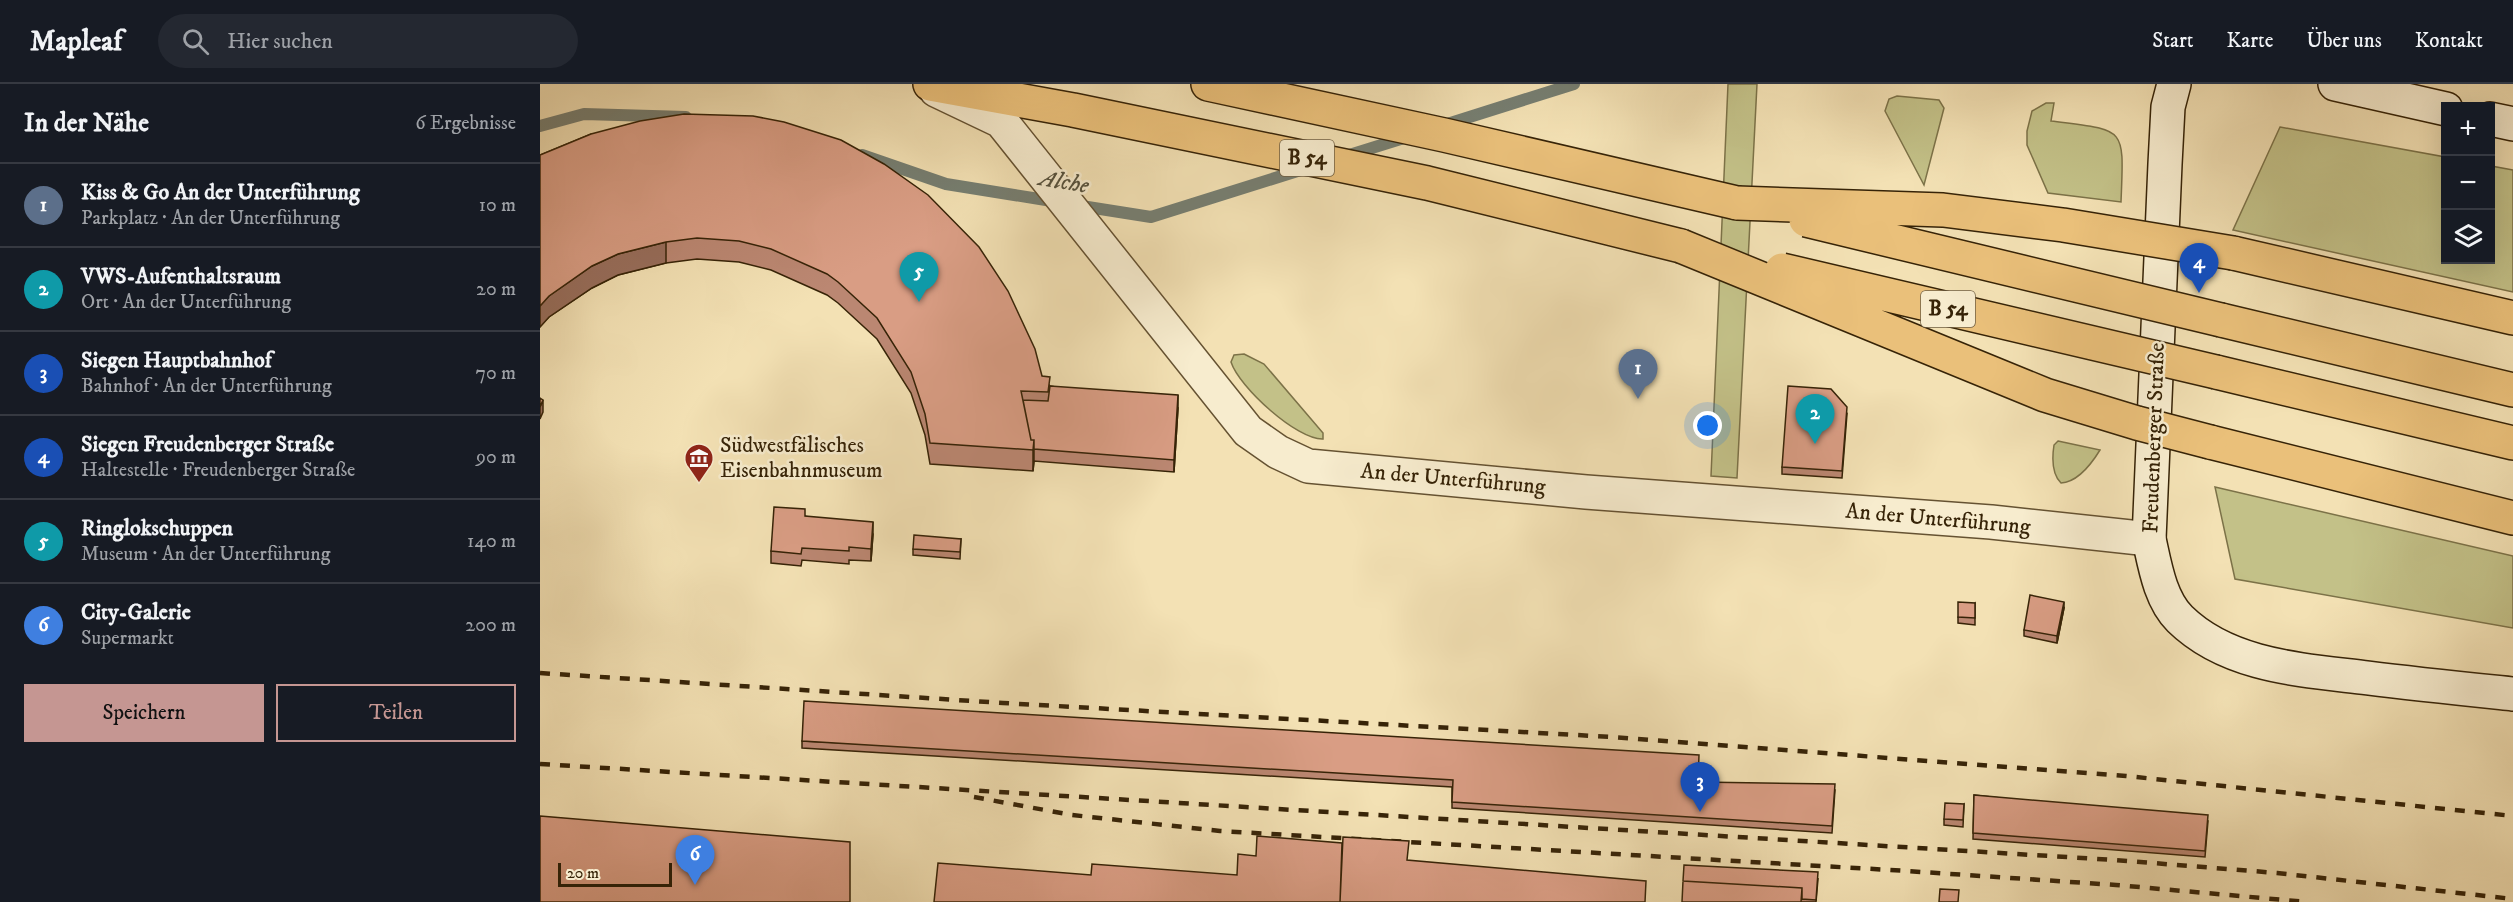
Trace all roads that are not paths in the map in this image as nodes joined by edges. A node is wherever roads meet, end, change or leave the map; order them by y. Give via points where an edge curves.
1 (923, 84) edge
2 (930, 84) edge
3 (1208, 84) edge
4 (2174, 84) edge
5 (2335, 84) edge
6 (2441, 108) edge
7 (2495, 120) edge
8 (2513, 124) edge
9 (1737, 203) junction
10 (1681, 246) junction
11 (2513, 318) edge
12 (2513, 390) edge
13 (2513, 444) edge
14 (2513, 518) edge
15 (2149, 539) junction
16 (2513, 694) edge

1 - 15 street, An der Unterführung via 1001,121 1248,431 1278,452 1308,466 1586,492 1991,522
2 - 10 highway, B 54 via 1426,183
3 - 9 highway, B 54
4 - 15 street, Freudenberger Straße via 2166,141
5 - 6 street
7 - 8 street
9 - 11 highway, bridge via 1943,210 2063,225 2233,253
9 - 12 highway, B 54, bridge
10 - 13 highway, B 54, bridge
10 - 14 highway, bridge via 2045,394 2137,423
15 - 16 street, Freudenberger Straße via 2165,596 2178,618 2204,639 2228,650 2305,670

